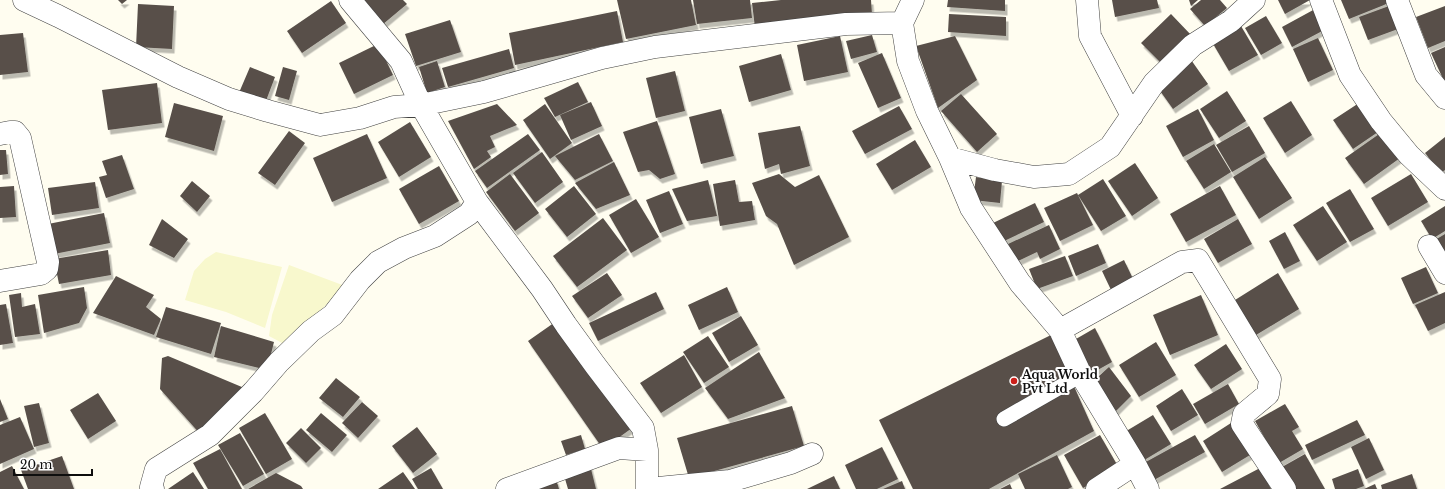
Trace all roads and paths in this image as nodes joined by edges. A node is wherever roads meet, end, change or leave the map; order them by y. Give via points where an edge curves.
1 (24, 0) edge
2 (350, 0) edge
3 (913, 0) edge
4 (1087, 0) edge
5 (1254, 0) edge
6 (1321, 0) edge
7 (1397, 0) edge
8 (902, 23) junction
9 (1445, 98) edge
10 (421, 105) junction
11 (1132, 116) junction
12 (0, 134) edge
13 (950, 158) junction
14 (1445, 189) edge
15 (477, 202) junction
16 (1429, 246) dead end
17 (1445, 273) edge
18 (0, 281) edge
19 (1060, 330) junction
20 (1081, 375) junction
21 (1004, 419) dead end
22 (647, 450) junction
23 (812, 454) dead end
24 (1135, 464) junction
25 (153, 489) edge
26 (507, 489) edge
27 (647, 489) edge
28 (1097, 489) edge
29 (1148, 489) edge
30 (1285, 489) edge

1 - 10 street via 178,78 229,99 320,125 360,118 394,107
2 - 10 street via 401,61
3 - 8 street
4 - 11 street via 1090,36
5 - 11 street via 1231,21 1193,45 1154,83
6 - 14 street via 1350,75 1400,144
7 - 9 street via 1426,75
8 - 10 street via 846,24 655,47 602,58 484,92
8 - 13 street via 908,61 927,111
10 - 15 street
11 - 13 street via 1110,147 1069,174 1034,177
12 - 18 street via 15,132 20,138 48,262 47,269 41,274
13 - 19 street via 971,208 1020,283
15 - 22 street via 644,428
15 - 25 street via 469,214 435,236 378,262 360,280 333,315 311,331 279,362 210,435 156,469
16 - 17 street
19 - 20 street
19 - 30 street via 1182,262 1198,260 1270,379 1268,394 1244,414 1242,424
20 - 21 lane
20 - 24 street
22 - 26 street via 619,448
22 - 27 street
23 - 27 street via 730,481
24 - 28 street
24 - 29 street

